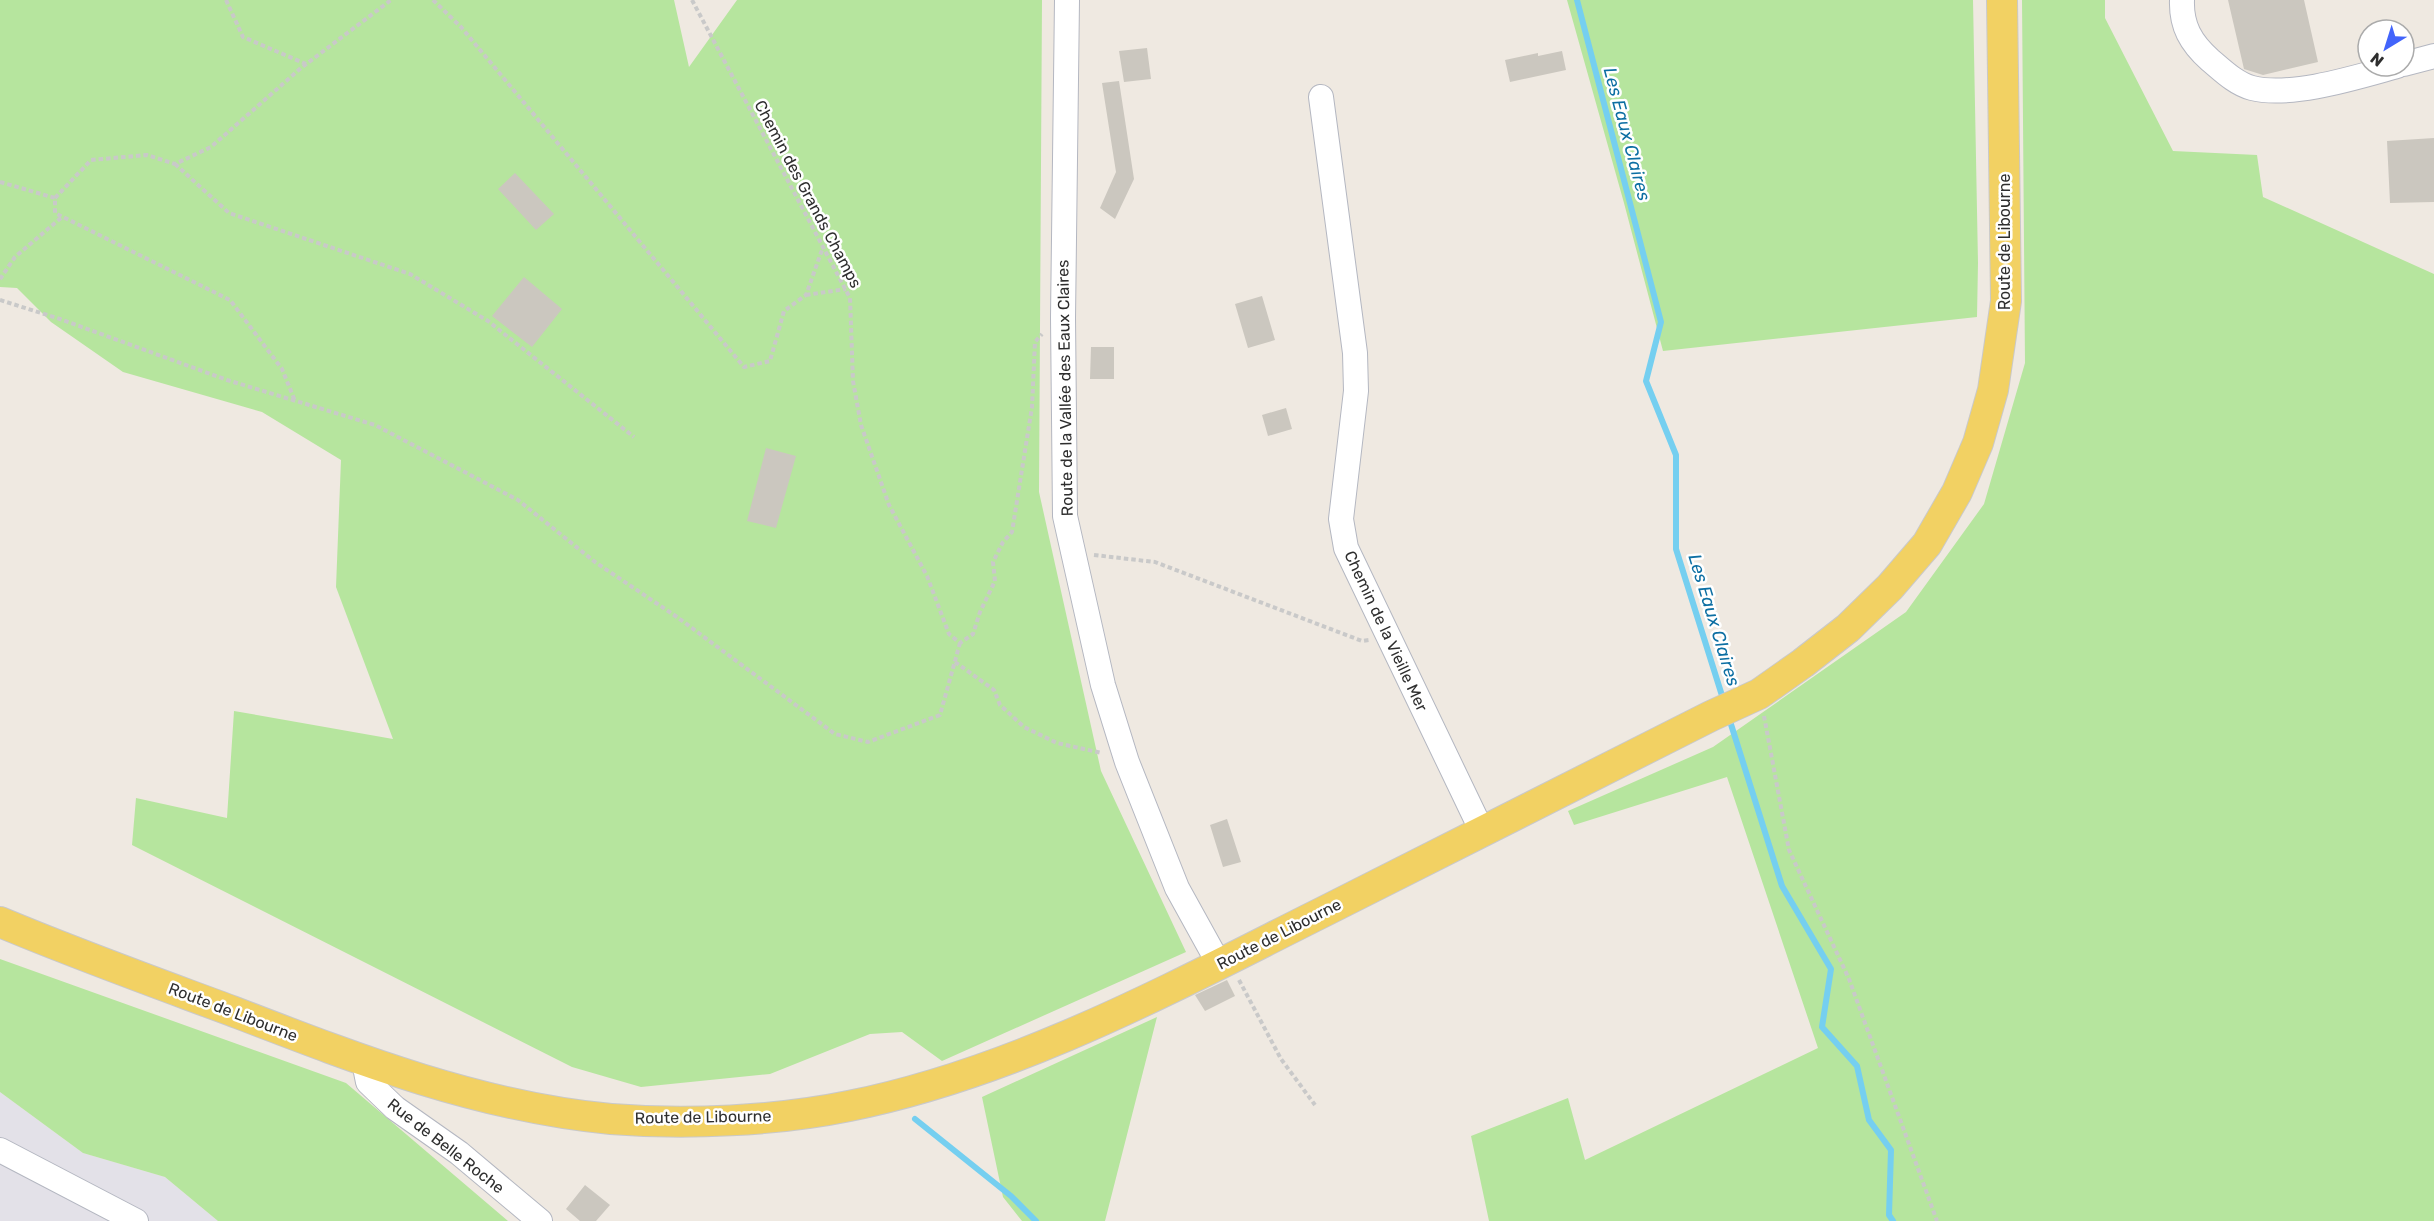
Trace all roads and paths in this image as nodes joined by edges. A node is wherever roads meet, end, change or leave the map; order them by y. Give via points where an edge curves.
1 (226, 0) edge
2 (391, 0) edge
3 (433, 0) edge
4 (692, 0) edge
5 (1067, 0) edge
6 (2002, 0) edge
7 (2182, 0) edge
8 (2434, 56) edge
9 (2416, 61) edge
10 (307, 64) junction
11 (2356, 77) edge
12 (1321, 96) dead end
13 (175, 164) junction
14 (0, 182) edge
15 (55, 198) junction
16 (62, 217) junction
17 (824, 247) junction
18 (0, 279) edge
19 (846, 290) junction
20 (806, 295) junction
21 (0, 300) edge
22 (1064, 318) junction
23 (295, 401) junction
24 (634, 436) dead end
25 (1073, 552) junction
26 (1389, 639) junction
27 (960, 643) junction
28 (955, 662) junction
29 (1752, 698) junction
30 (1125, 755) junction
31 (1480, 832) junction
32 (8, 926) edge
33 (1223, 962) junction
34 (364, 1062) junction
35 (1315, 1105) dead end
36 (0, 1150) edge
37 (136, 1221) edge
38 (540, 1221) edge
39 (1937, 1221) edge

1 - 10 path via 243,37
2 - 10 path
3 - 20 path via 461,27 744,367 770,361 784,311
4 - 17 path, Chemin des Grands Champs
5 - 22 street, Route de la Vallée des Eaux Claires
6 - 29 main road, Route de Libourne via 2006,301 1993,390 1978,443 1957,492 1927,544 1897,578 1848,628
7 - 11 street via 2185,28 2191,40 2231,78 2251,88 2283,92
8 - 9 street
10 - 13 path via 211,147
12 - 26 street, Chemin de la Vieille Mer via 1355,353 1356,391 1341,519 1346,548
13 - 15 path via 147,155 91,160
13 - 24 path via 229,213 410,274 488,321
14 - 15 path
15 - 16 path via 55,213
16 - 18 path via 15,257
16 - 23 path via 230,300 282,369
17 - 19 path, Chemin des Grands Champs
17 - 20 path
19 - 20 path
19 - 27 path, Chemin des Grands Champs via 850,298 853,381 861,425 889,505 927,576 950,634
21 - 23 path
22 - 25 street, Route de la Vallée des Eaux Claires via 1065,516
22 - 27 path via 1035,342 1032,407 1012,532 993,562 995,581 973,634
23 - 28 path via 375,425 518,500 595,562 677,617 835,734 868,742 940,715
25 - 26 path via 1155,562 1362,641
25 - 30 street, Route de la Vallée des Eaux Claires via 1103,685
26 - 31 street, Chemin de la Vieille Mer
27 - 28 path
28 - 30 path via 994,690 1000,705 1024,726 1058,743 1090,752
29 - 31 main road, Route de Libourne
29 - 39 path via 1789,850 1849,979
30 - 33 street, Route de la Vallée des Eaux Claires via 1177,888
31 - 33 main road, Route de Libourne
32 - 34 main road, Route de Libourne
33 - 34 main road, Route de Libourne via 1006,1060 849,1106 756,1119 612,1119 556,1111 456,1089
33 - 35 path via 1281,1059
34 - 38 street, Rue de Belle Roche via 368,1082 395,1108 459,1153
36 - 37 street

